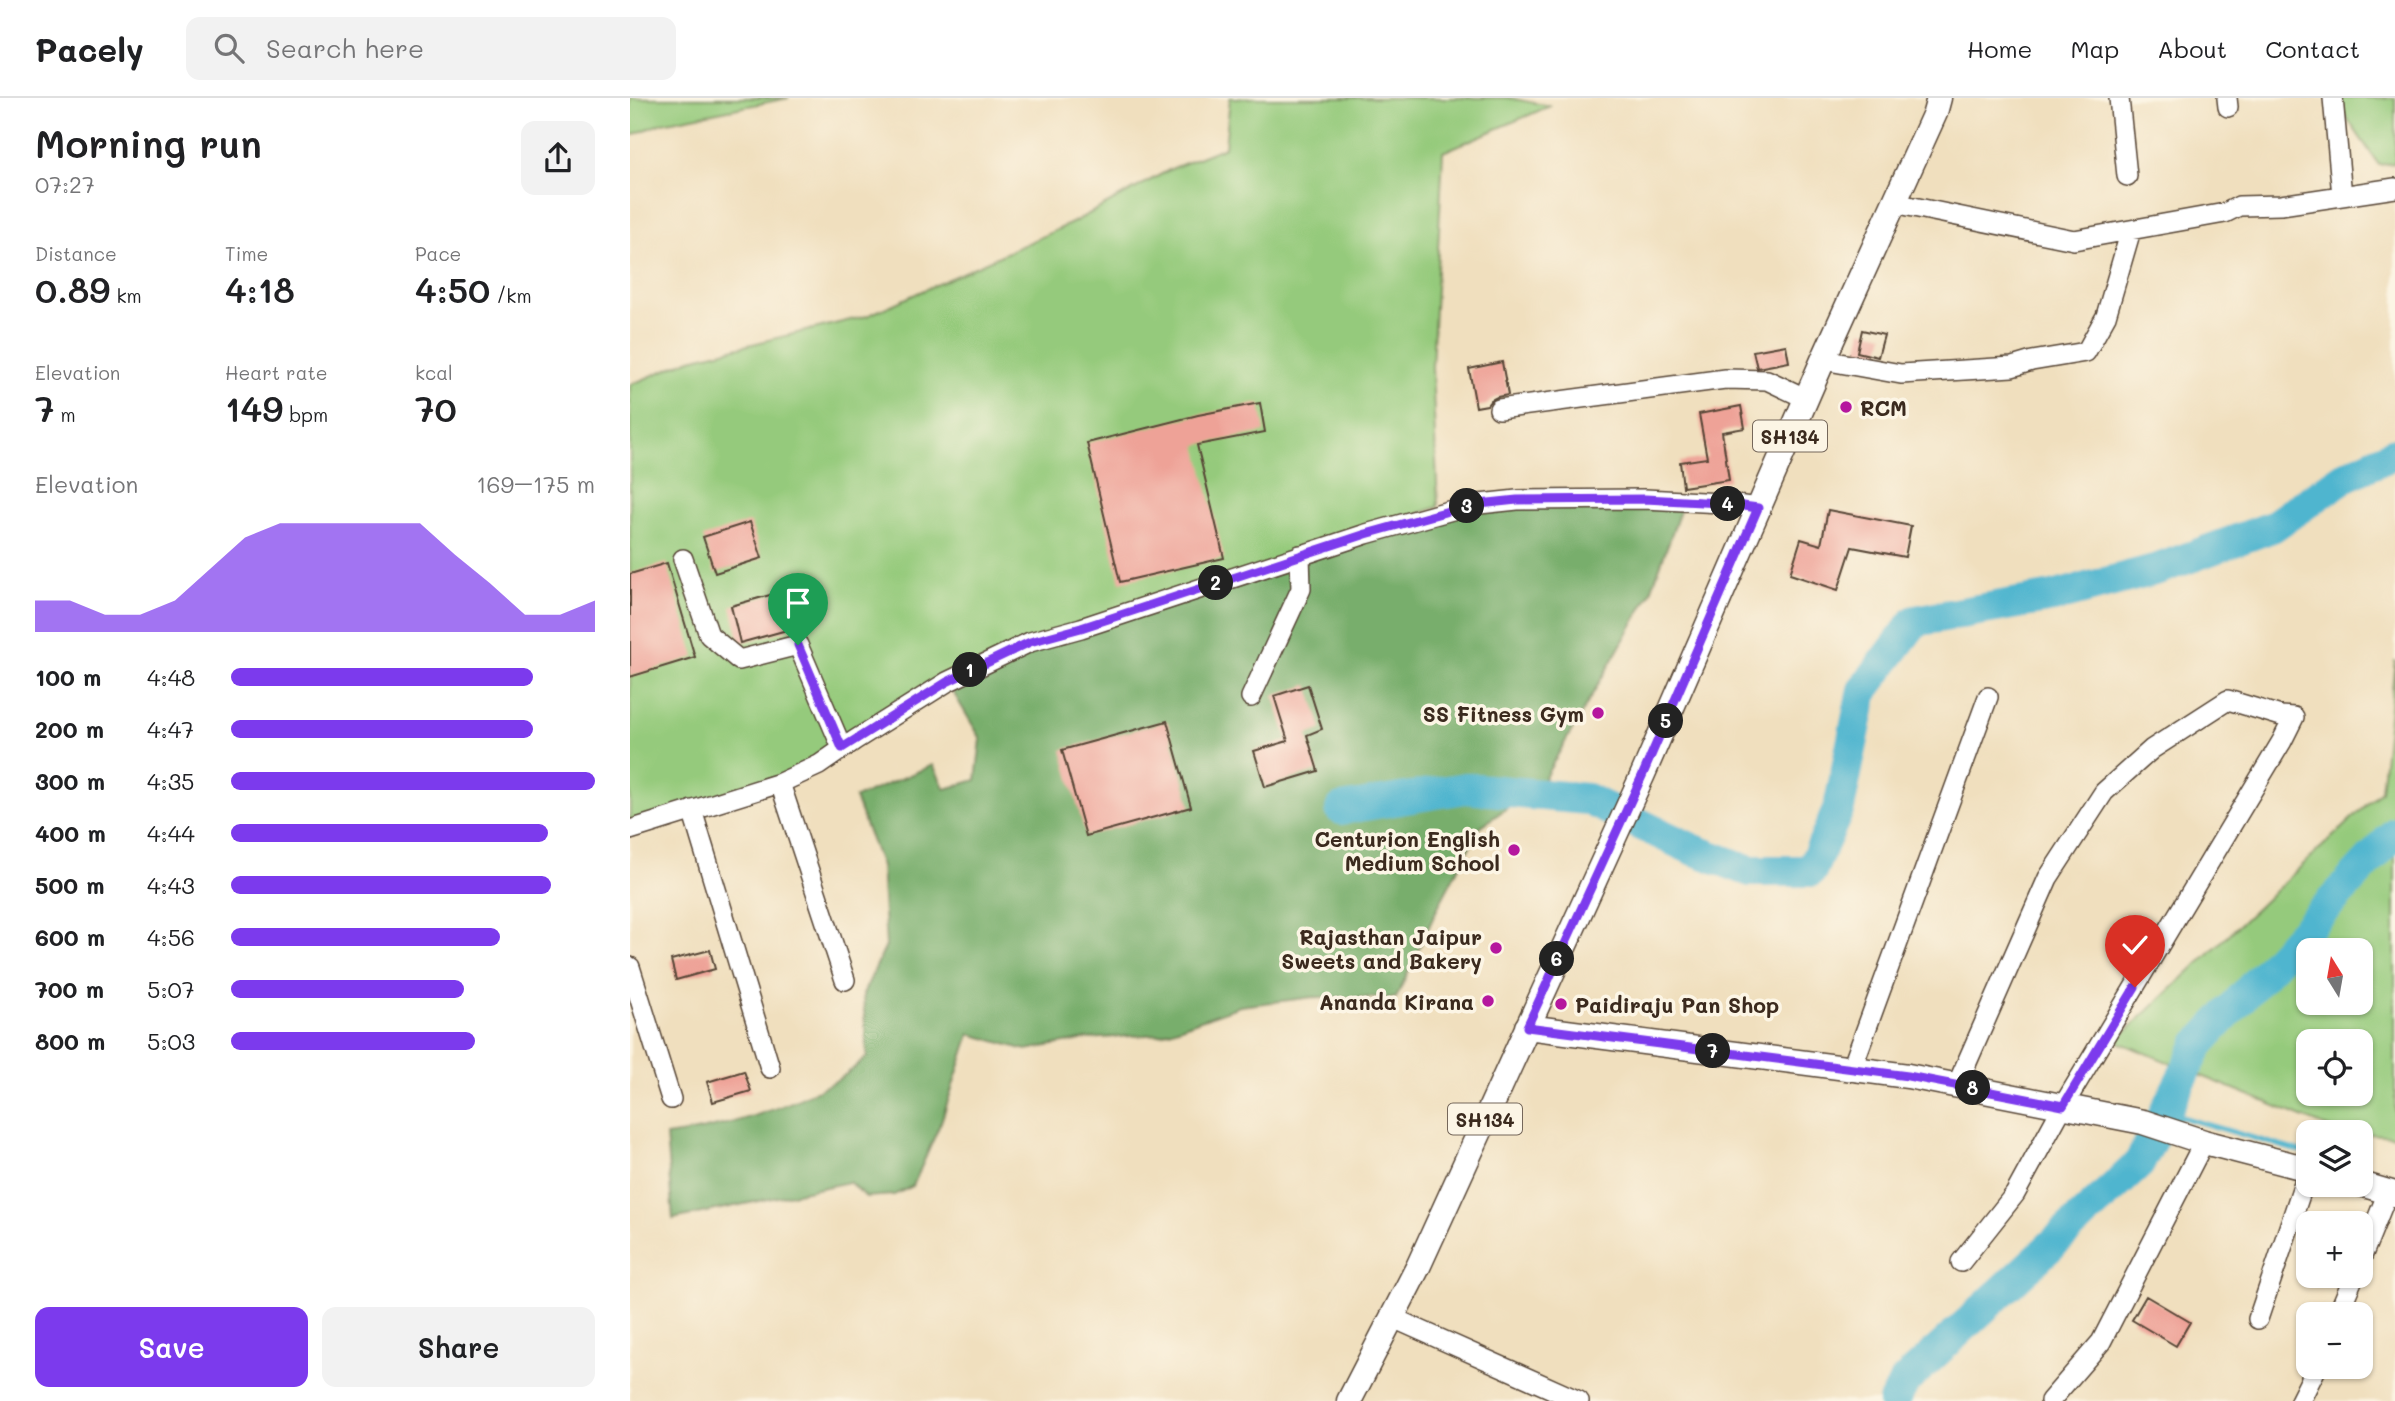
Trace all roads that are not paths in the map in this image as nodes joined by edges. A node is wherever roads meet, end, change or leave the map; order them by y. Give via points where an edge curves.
1 (1939, 98) edge
2 (2119, 98) edge
3 (2333, 98) edge
4 (2127, 176) dead end
5 (2395, 188) edge
6 (2342, 196) junction
7 (1894, 203) junction
8 (2131, 230) junction
9 (1824, 360) junction
10 (1807, 399) junction
11 (1499, 409) dead end
12 (1758, 508) junction
13 (1300, 555) junction
14 (683, 559) dead end
15 (1251, 697) dead end
16 (1988, 697) dead end
17 (842, 748) junction
18 (780, 783) junction
19 (692, 810) junction
20 (630, 830) edge
21 (630, 967) edge
22 (845, 980) dead end
23 (1527, 1027) junction
24 (770, 1068) dead end
25 (1852, 1068) junction
26 (1957, 1085) junction
27 (671, 1099) dead end
28 (2063, 1106) junction
29 (2204, 1142) junction
30 (2296, 1167) edge
31 (2373, 1188) edge
32 (2391, 1193) edge
33 (2299, 1197) edge
34 (2373, 1233) edge
35 (1961, 1262) dead end
36 (1393, 1318) junction
37 (2258, 1319) dead end
38 (2311, 1379) edge
39 (1349, 1401) edge
40 (1579, 1401) edge
41 (2050, 1401) edge
42 (2300, 1401) edge

1 - 7 main road, SH134
2 - 4 street
3 - 6 street
5 - 6 street
6 - 8 street via 2239,206 2225,213
7 - 8 street via 2074,240
7 - 9 main road, SH134
8 - 9 street via 2106,316 2086,352 2012,368 1901,374
9 - 10 main road, SH134
10 - 11 street via 1767,380 1725,379
10 - 12 main road, SH134
12 - 13 street via 1645,499 1470,505
12 - 23 main road, SH134
13 - 15 street via 1301,589
13 - 17 street via 1030,642 947,682
14 - 17 street via 709,635 739,660 798,645
16 - 25 street
17 - 18 street via 820,765
18 - 19 street
18 - 22 street
19 - 20 street
19 - 24 street
21 - 27 street
23 - 25 main road
23 - 36 main road, SH134
25 - 26 main road
26 - 28 main road
26 - 28 street via 2048,878 2104,792 2152,749 2228,700 2294,717
28 - 29 main road via 2143,1122
28 - 35 street via 2015,1194
29 - 30 main road
29 - 41 street via 2101,1342
31 - 32 main road
32 - 34 street
33 - 37 street
36 - 39 main road, SH134
36 - 40 street
38 - 42 street

